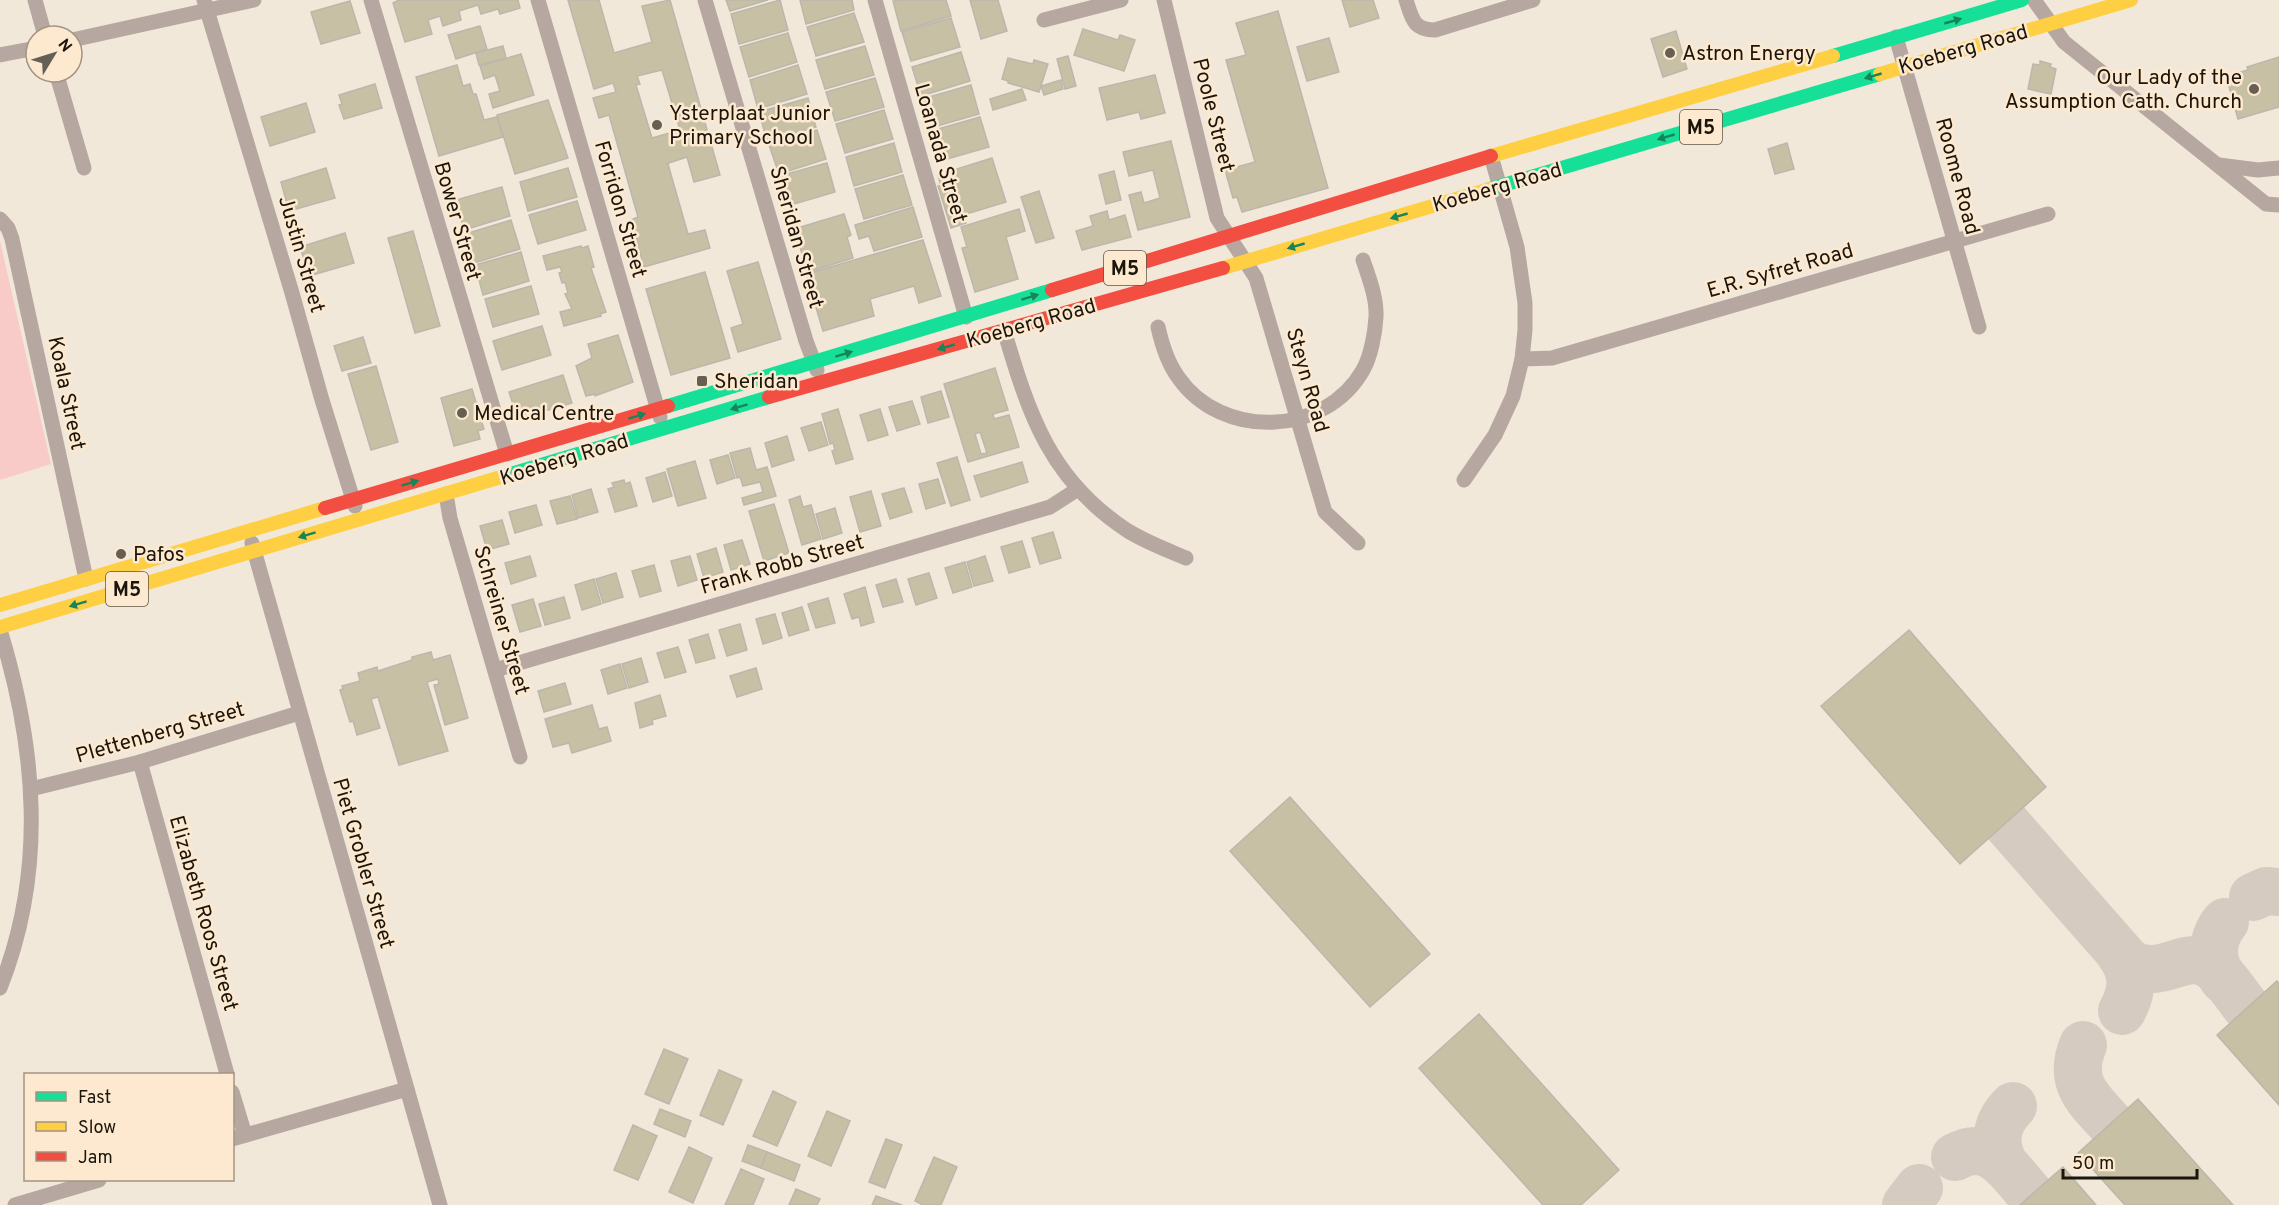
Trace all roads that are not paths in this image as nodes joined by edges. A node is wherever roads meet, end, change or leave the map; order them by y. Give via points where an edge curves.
1 (35, 0) edge
2 (254, 0) edge
3 (371, 0) edge
4 (538, 0) edge
5 (705, 0) edge
6 (875, 0) edge
7 (1121, 0) edge
8 (1164, 0) edge
9 (1406, 0) edge
10 (1533, 0) edge
11 (2022, 0) edge
12 (2034, 0) edge
13 (2131, 0) edge
14 (206, 5) edge
15 (1044, 20) dead end
16 (42, 24) edge
17 (2050, 24) junction
18 (84, 37) edge
19 (1896, 37) junction
20 (24, 51) edge
21 (0, 56) edge
22 (1906, 66) junction
23 (60, 84) edge
24 (1491, 156) junction
25 (2219, 165) junction
26 (84, 168) dead end
27 (2279, 168) edge
28 (1501, 186) junction
29 (2279, 205) edge
30 (2048, 214) dead end
31 (0, 219) edge
32 (1230, 236) junction
33 (1954, 241) junction
34 (1363, 260) dead end
35 (1246, 261) junction
36 (966, 317) junction
37 (1158, 327) dead end
38 (1979, 327) dead end
39 (1004, 330) junction
40 (1522, 359) junction
41 (814, 363) junction
42 (820, 382) junction
43 (658, 410) junction
44 (1297, 418) junction
45 (664, 429) junction
46 (507, 454) junction
47 (1464, 480) dead end
48 (1078, 489) junction
49 (446, 494) junction
50 (354, 500) junction
51 (360, 520) junction
52 (249, 531) junction
53 (1358, 543) dead end
54 (255, 551) junction
55 (1186, 558) dead end
56 (86, 579) junction
57 (0, 605) edge
58 (0, 629) edge
59 (495, 670) junction
60 (299, 713) junction
61 (520, 757) dead end
62 (140, 762) junction
63 (31, 789) junction
64 (0, 988) edge
65 (227, 1073) edge
66 (407, 1089) junction
67 (234, 1107) edge
68 (238, 1137) edge
69 (93, 1181) edge
70 (15, 1205) edge
71 (441, 1205) edge

1 - 16 street
2 - 14 street
3 - 46 street, Bower Street
4 - 43 street, Forridon Street
5 - 41 street, Sheridan Street
6 - 36 street, Loanada Street
7 - 15 street
8 - 32 street, Poole Street via 1217,218
9 - 10 street via 1417,25 1435,30
19 -> 11 main road, Koeberg Road / M5
12 - 17 street
13 - 17 main road, Koeberg Road / M5
14 - 18 street
14 - 50 street, Justin Street
17 - 22 main road, Koeberg Road / M5
17 - 25 street via 2064,42
19 - 22 street, Roome Road
19 - 24 main road, Koeberg Road / M5
20 - 21 street
22 -> 28 main road, Koeberg Road / M5
22 - 33 street, Roome Road
23 - 26 street
24 - 28 street
24 - 32 main road, Koeberg Road / M5
25 - 27 street via 2258,170
25 - 29 street via 2266,204
28 -> 35 main road, Koeberg Road / M5
28 - 40 street via 1522,276
30 - 33 street, E.R. Syfret Road
31 - 56 street, Koala Street via 8,228 14,249
32 - 35 street, Poole Street
36 -> 32 main road, Koeberg Road / M5
33 - 38 street, Roome Road
33 - 40 street, E.R. Syfret Road via 1552,358
34 - 44 street via 1373,288 1376,316 1364,369 1347,391 1326,408
35 - 39 main road, Koeberg Road / M5
35 - 44 street, Steyn Road via 1256,278
41 -> 36 main road, Koeberg Road / M5
37 - 44 street via 1164,354 1178,378 1197,398 1220,413 1247,422 1275,424
39 -> 42 main road, Koeberg Road / M5
39 - 48 street via 1040,434
40 - 47 street via 1513,396 1495,435
41 - 42 street, Sheridan Street
41 - 43 main road, Koeberg Road / M5
42 -> 45 main road, Koeberg Road / M5
43 - 45 street, Forridon Street
46 -> 43 main road, Koeberg Road / M5
44 - 53 street, Steyn Road via 1325,512
45 - 49 main road, Koeberg Road / M5
50 -> 46 main road, Koeberg Road / M5
48 - 55 street via 1129,531
48 - 59 street, Frank Robb Street via 1050,507
49 - 51 main road, Koeberg Road / M5
49 - 59 street, Schreiner Street
50 - 51 street, Justin Street
50 - 52 main road, Koeberg Road / M5
51 -> 54 main road, Koeberg Road / M5
52 - 54 street, Piet Grobler Street
52 - 56 main road, Koeberg Road / M5
54 -> 58 main road, Koeberg Road / M5
54 - 60 street, Piet Grobler Street
56 - 57 main road, Koeberg Road / M5
58 - 63 street via 23,717
59 - 61 street, Schreiner Street
60 - 62 street, Plettenberg Street
60 - 66 street, Piet Grobler Street
62 - 63 street, Plettenberg Street
62 - 65 street, Elizabeth Roos Street
63 - 64 street via 27,881 13,949
66 - 68 street
66 - 71 street, Piet Grobler Street
67 - 68 street
69 - 70 street

